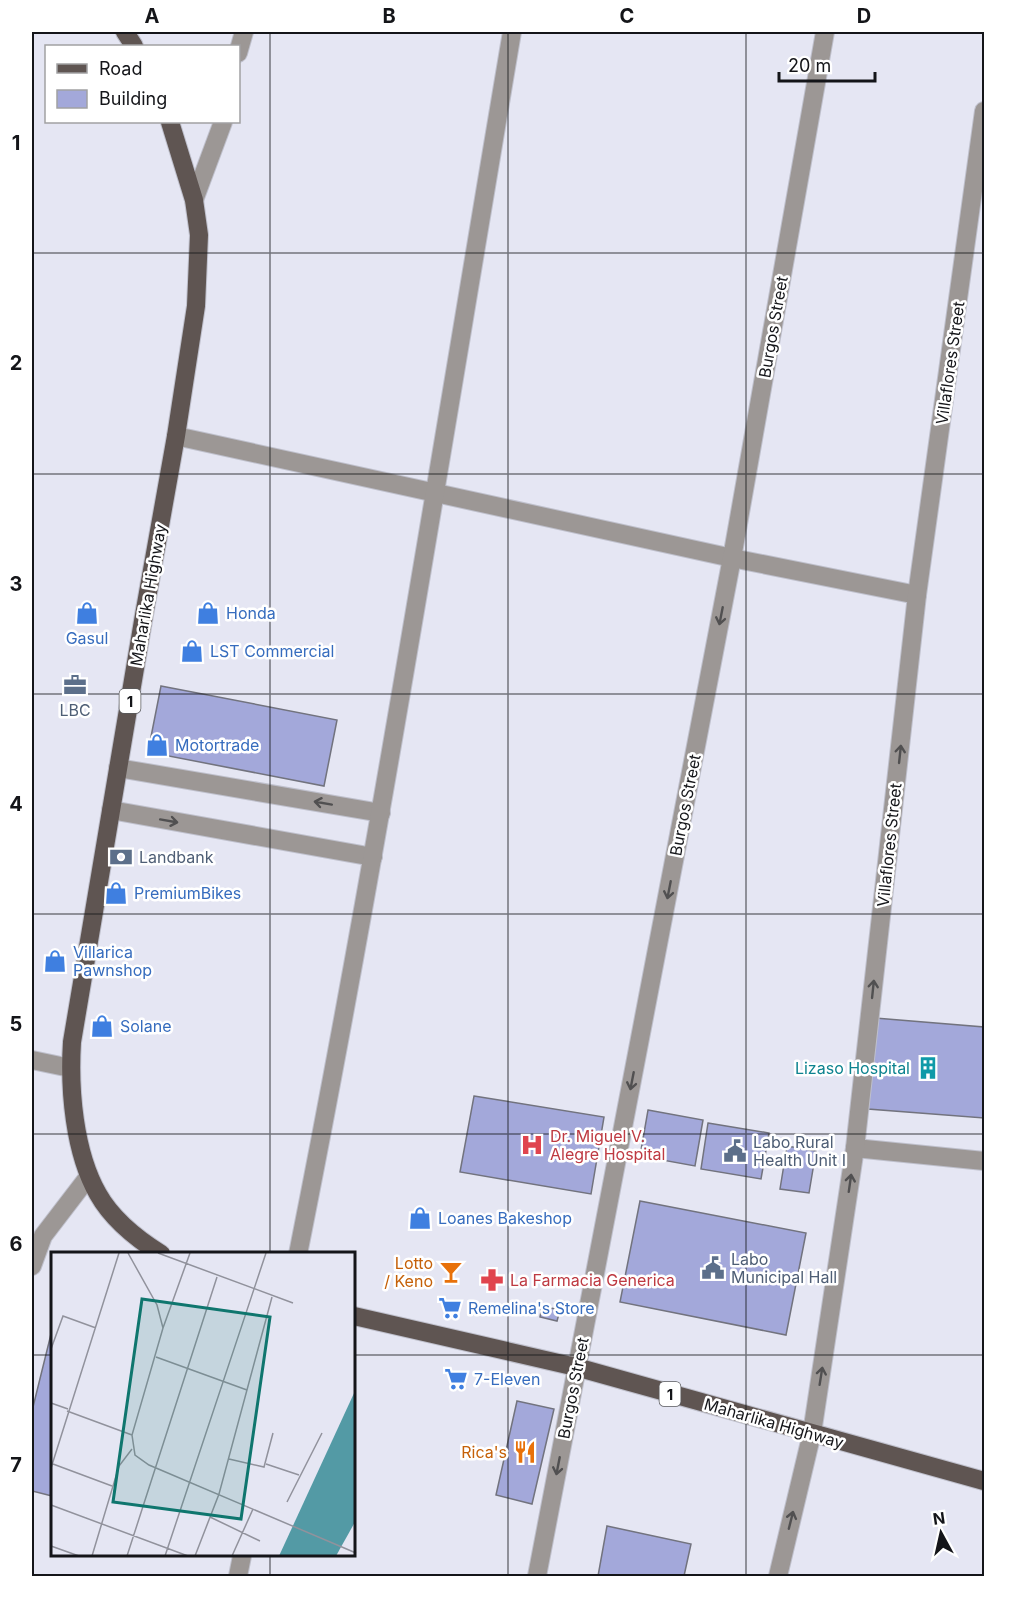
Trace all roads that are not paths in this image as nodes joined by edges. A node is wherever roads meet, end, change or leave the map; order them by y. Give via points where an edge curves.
1 (125, 32) edge
2 (512, 32) edge
3 (825, 32) edge
4 (133, 45) edge
5 (984, 111) edge
6 (171, 123) edge
7 (223, 123) edge
8 (194, 200) junction
9 (176, 436) junction
10 (434, 493) junction
11 (732, 558) junction
12 (917, 596) junction
13 (118, 768) junction
14 (111, 810) junction
15 (381, 813) junction
16 (373, 857) junction
17 (32, 1060) edge
18 (70, 1068) junction
19 (855, 1148) junction
20 (984, 1161) edge
21 (89, 1176) junction
22 (158, 1252) edge
23 (298, 1252) edge
24 (32, 1266) edge
25 (356, 1316) edge
26 (576, 1368) junction
27 (812, 1433) junction
28 (984, 1481) edge
29 (242, 1557) edge
30 (238, 1576) edge
31 (537, 1576) edge
32 (778, 1576) edge

1 - 4 main road
2 - 10 street
3 - 11 street, Burgos Street
5 - 12 street, Villaflores Street
6 - 8 main road, Maharlika Highway / 1
7 - 8 street
8 - 9 main road, Maharlika Highway / 1 via 199,235 196,306
9 - 10 street
9 - 13 main road, Maharlika Highway / 1
10 - 11 street
10 - 15 street
11 - 12 street
11 -> 26 street, Burgos Street
19 -> 12 street, Villaflores Street
13 - 14 main road, Maharlika Highway / 1
15 -> 13 street
14 -> 16 street
14 - 18 main road, Maharlika Highway / 1
15 - 16 street
16 - 23 street
17 - 18 street
18 - 21 main road, Maharlika Highway / 1 via 73,1108
19 - 20 street
27 -> 19 street, Villaflores Street
21 - 22 main road, Maharlika Highway / 1 via 121,1223
21 - 24 street via 43,1236
25 - 26 main road, Maharlika Highway / 1
26 - 27 main road, Maharlika Highway / 1
26 -> 31 street, Burgos Street
27 - 28 main road, Maharlika Highway / 1
32 -> 27 street, Villaflores Street
29 - 30 street

